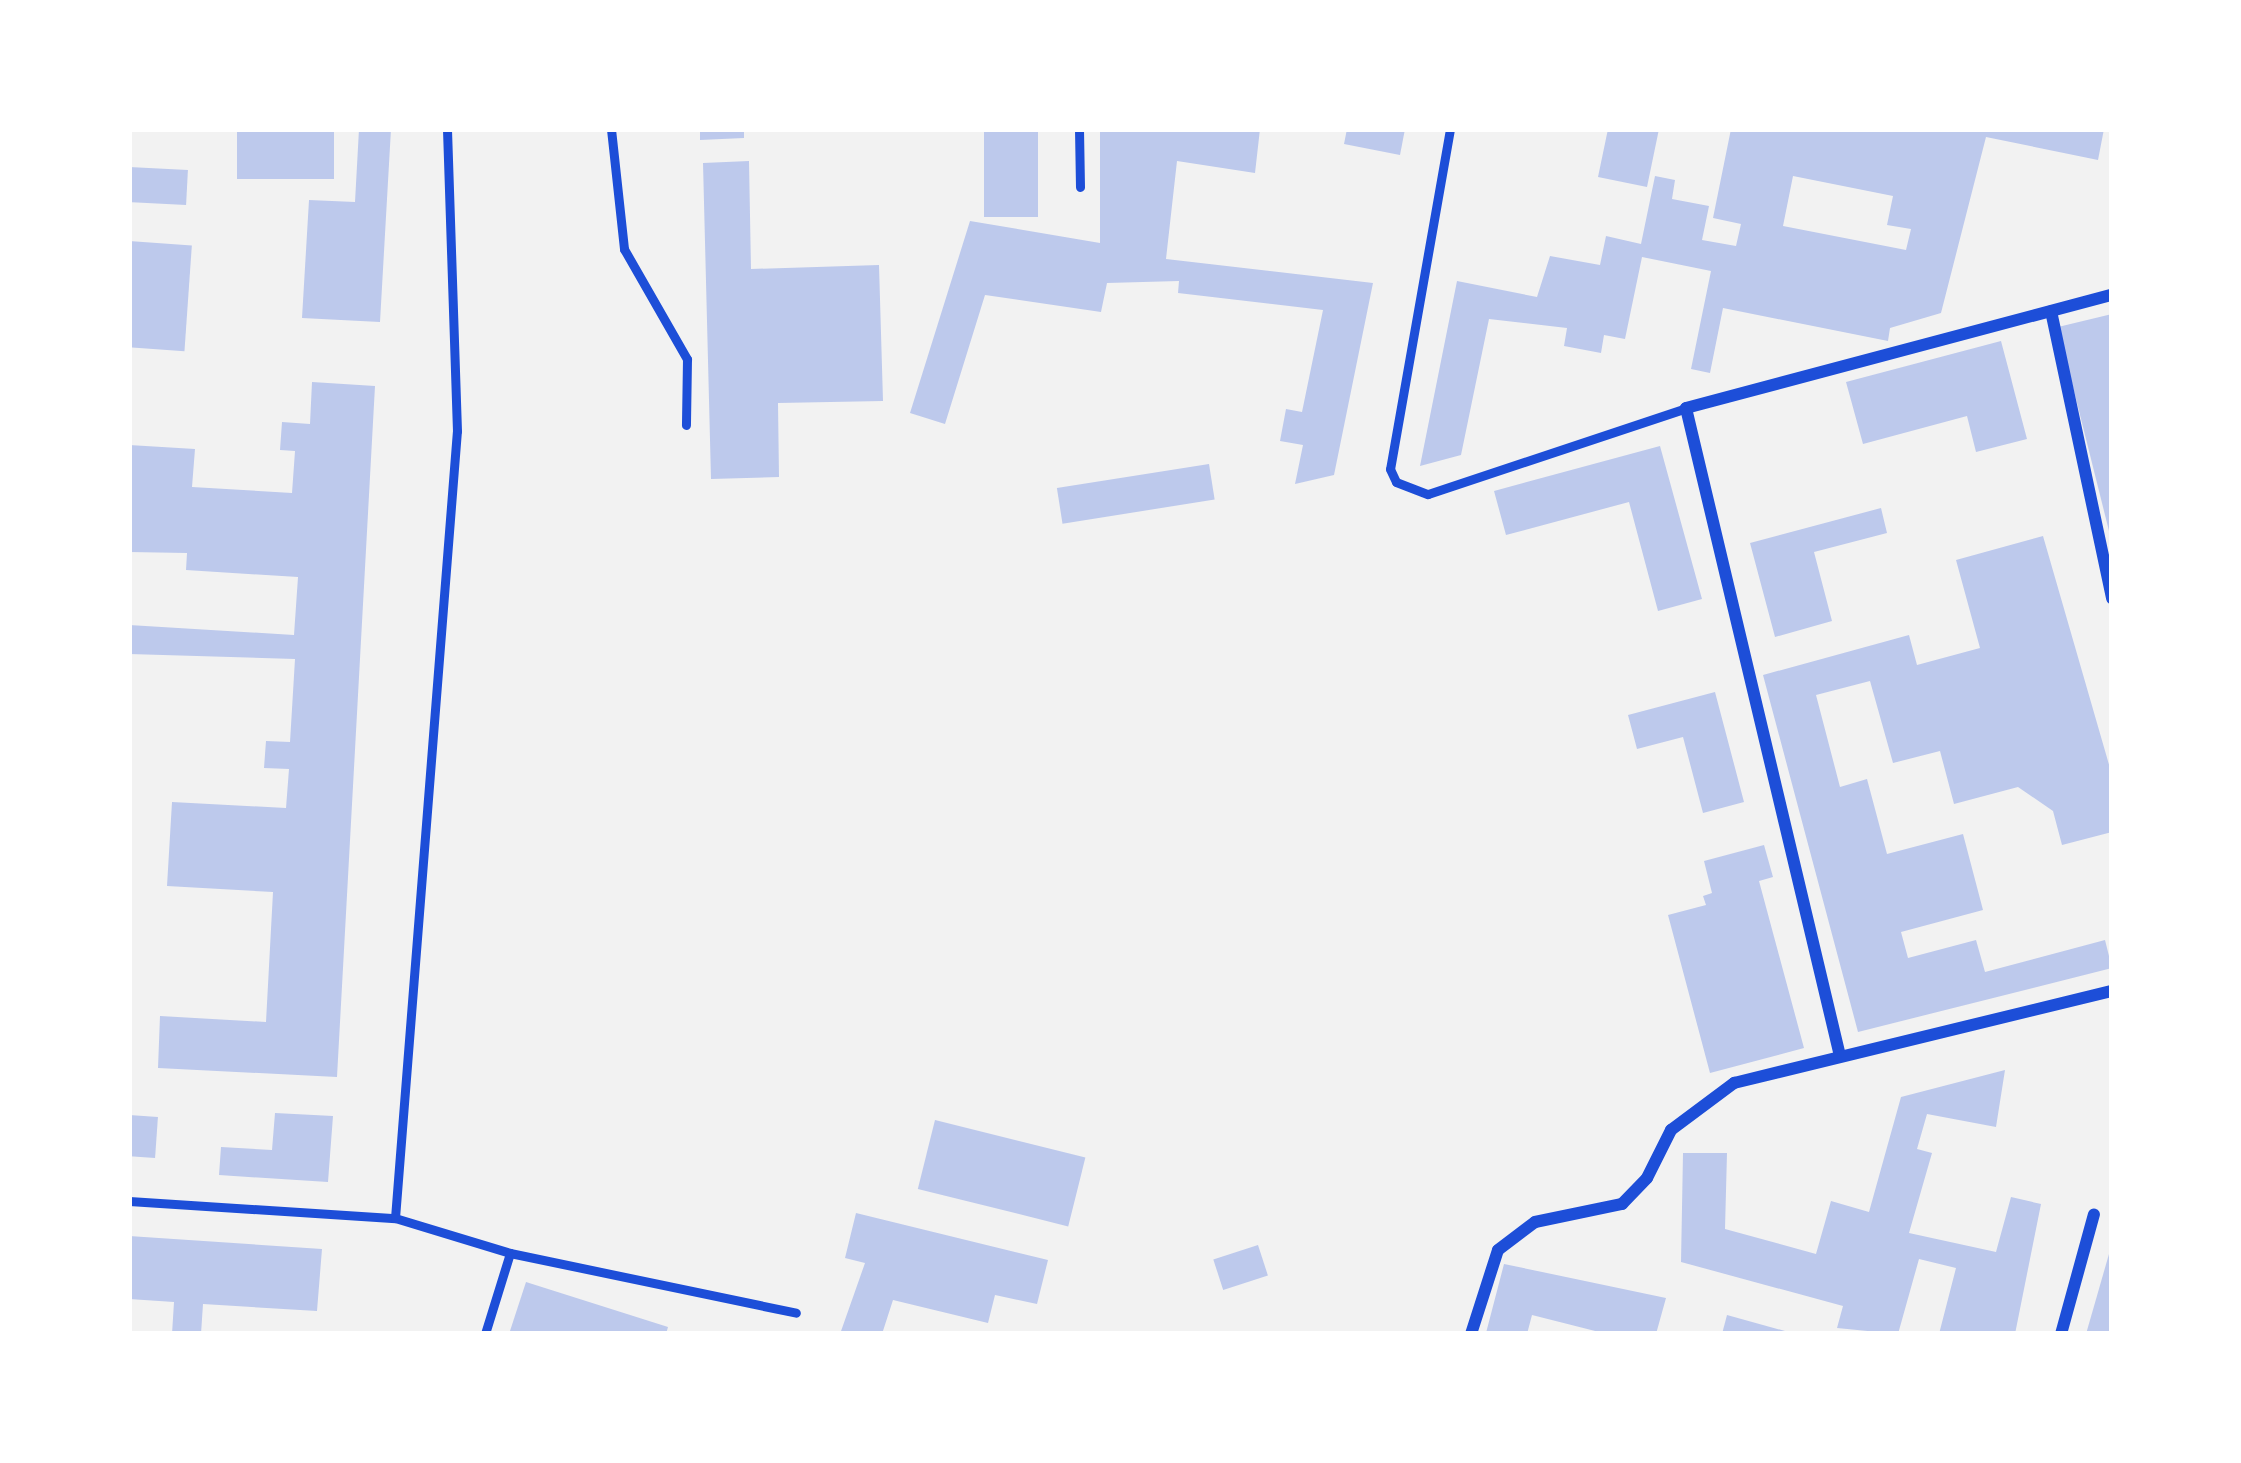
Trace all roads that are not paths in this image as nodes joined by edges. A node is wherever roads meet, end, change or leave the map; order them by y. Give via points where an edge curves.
1 (447, 129) edge
2 (611, 129) edge
3 (1079, 129) edge
4 (1450, 129) edge
5 (1080, 187) dead end
6 (2112, 296) edge
7 (2051, 310) junction
8 (1686, 408) junction
9 (686, 425) dead end
10 (2112, 599) edge
11 (2112, 991) edge
12 (1840, 1057) junction
13 (129, 1201) edge
14 (2094, 1214) dead end
15 (394, 1218) junction
16 (510, 1253) junction
17 (796, 1313) dead end
18 (485, 1334) edge
19 (1471, 1334) edge
20 (2061, 1334) edge

1 - 15 lane via 457,430
2 - 9 lane via 624,249 687,359
3 - 5 lane
4 - 8 lane via 1390,469 1396,482 1428,494
6 - 7 street
7 - 8 street
7 - 10 street
8 - 12 street
11 - 12 street
12 - 19 street via 1735,1083 1671,1130 1647,1178 1622,1204 1535,1222 1515,1237 1490,1264
13 - 15 lane
14 - 20 street
15 - 16 lane
16 - 17 lane
16 - 18 lane

